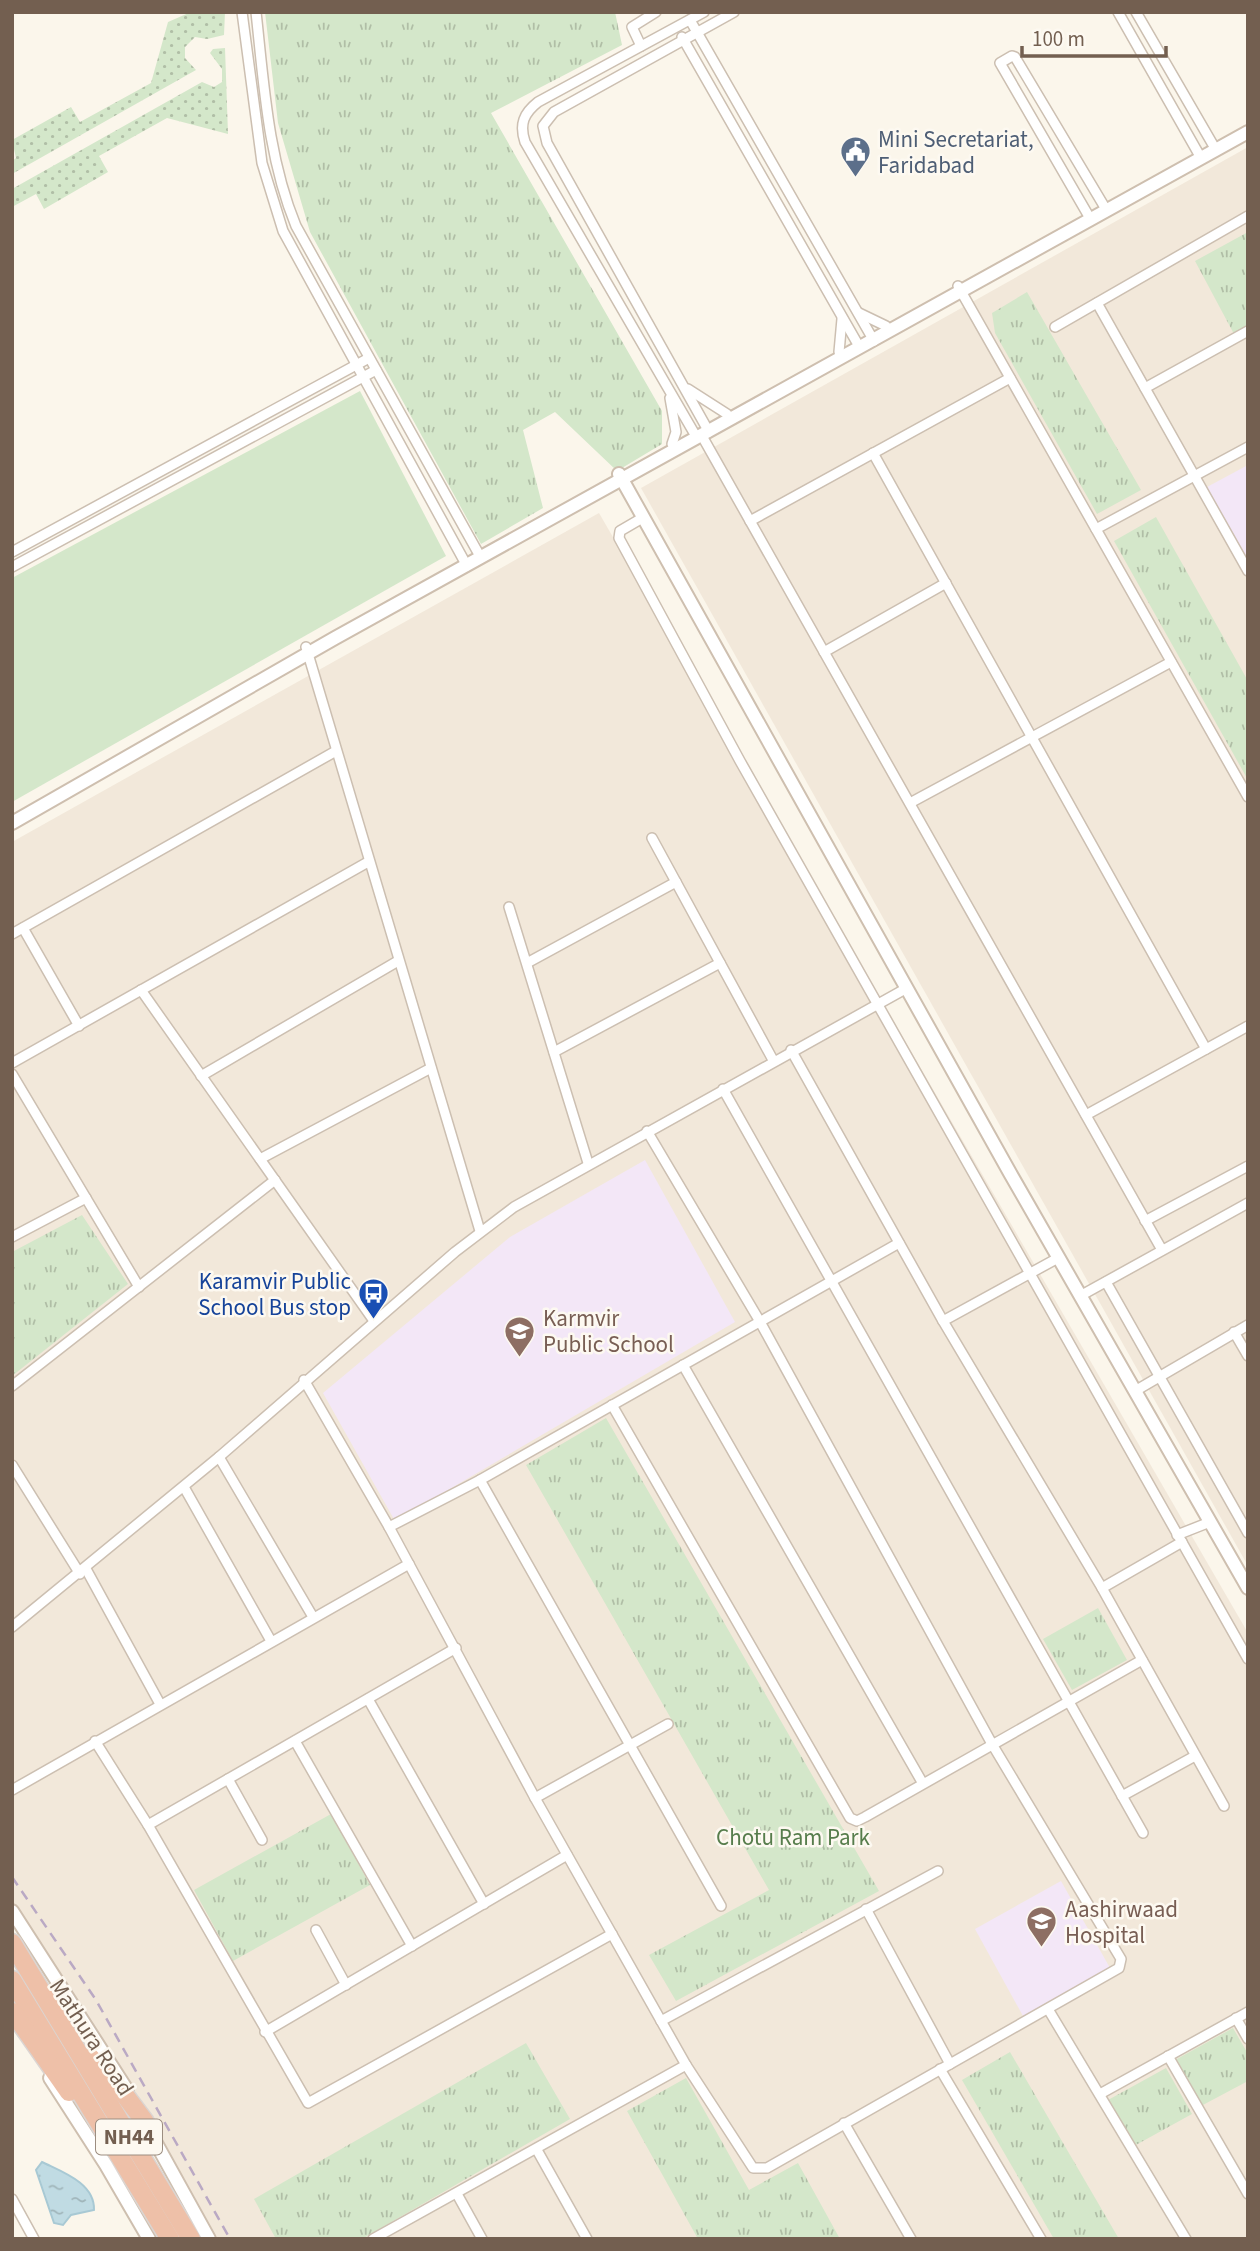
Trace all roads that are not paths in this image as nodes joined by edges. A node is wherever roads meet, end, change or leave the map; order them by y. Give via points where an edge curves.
1 (242, 12) edge
2 (256, 12) edge
3 (656, 12) edge
4 (704, 12) edge
5 (734, 12) edge
6 (1118, 12) edge
7 (1136, 12) edge
8 (690, 20) junction
9 (677, 27) junction
10 (696, 34) junction
11 (684, 41) junction
12 (641, 46) junction
13 (1248, 124) edge
14 (1248, 132) edge
15 (1214, 147) junction
16 (1199, 155) junction
17 (1105, 208) junction
18 (1248, 216) edge
19 (1089, 217) junction
20 (960, 289) junction
21 (1097, 303) junction
22 (858, 312) junction
23 (842, 317) junction
24 (886, 326) junction
25 (1055, 327) dead end
26 (1248, 331) edge
27 (872, 337) junction
28 (858, 345) junction
29 (839, 352) junction
30 (369, 358) junction
31 (357, 364) junction
32 (376, 370) junction
33 (363, 377) junction
34 (1010, 378) junction
35 (679, 381) junction
36 (666, 384) junction
37 (1145, 388) junction
38 (727, 414) junction
39 (701, 433) junction
40 (672, 444) junction
41 (1248, 447) edge
42 (873, 453) junction
43 (621, 477) junction
44 (1195, 477) junction
45 (644, 517) junction
46 (750, 521) junction
47 (1096, 529) junction
48 (12, 551) edge
49 (479, 555) junction
50 (465, 563) junction
51 (12, 567) edge
52 (1248, 571) edge
53 (946, 583) junction
54 (307, 650) junction
55 (824, 652) junction
56 (1171, 662) junction
57 (1032, 737) junction
58 (336, 751) junction
59 (1248, 797) edge
60 (910, 803) junction
61 (12, 814) edge
62 (12, 823) edge
63 (652, 838) dead end
64 (368, 862) junction
65 (676, 882) junction
66 (509, 907) dead end
67 (23, 928) junction
68 (12, 934) edge
69 (398, 961) junction
70 (527, 963) junction
71 (720, 963) junction
72 (907, 988) junction
73 (141, 990) junction
74 (877, 1004) junction
75 (79, 1026) junction
76 (1248, 1026) edge
77 (1206, 1049) junction
78 (791, 1050) junction
79 (554, 1052) junction
80 (774, 1060) junction
81 (12, 1063) edge
82 (431, 1068) junction
83 (12, 1074) edge
84 (201, 1076) junction
85 (723, 1089) junction
86 (1086, 1115) junction
87 (647, 1131) junction
88 (260, 1159) junction
89 (588, 1163) junction
90 (1248, 1166) edge
91 (275, 1181) junction
92 (86, 1198) junction
93 (1248, 1203) edge
94 (1146, 1221) junction
95 (480, 1231) junction
96 (12, 1237) edge
97 (899, 1243) junction
98 (1162, 1251) junction
99 (1058, 1258) junction
100 (1030, 1274) junction
101 (831, 1281) junction
102 (1106, 1282) junction
103 (139, 1287) junction
104 (1080, 1296) junction
105 (759, 1320) junction
106 (374, 1321) junction
107 (943, 1321) junction
108 (1248, 1325) edge
109 (1234, 1332) junction
110 (1248, 1356) edge
111 (683, 1365) junction
112 (1158, 1375) junction
113 (304, 1380) junction
114 (12, 1386) edge
115 (1135, 1391) junction
116 (612, 1405) junction
117 (219, 1457) junction
118 (12, 1465) edge
119 (480, 1480) junction
120 (184, 1487) junction
121 (1210, 1522) junction
122 (389, 1527) junction
123 (1248, 1533) edge
124 (1179, 1539) junction
125 (410, 1564) junction
126 (83, 1571) junction
127 (1102, 1588) junction
128 (1248, 1588) edge
129 (313, 1617) junction
130 (12, 1627) edge
131 (271, 1641) junction
132 (456, 1648) junction
133 (1248, 1659) edge
134 (1142, 1661) junction
135 (368, 1699) junction
136 (1069, 1701) junction
137 (160, 1704) junction
138 (668, 1724) dead end
139 (95, 1741) junction
140 (295, 1741) junction
141 (992, 1744) junction
142 (630, 1745) junction
143 (1195, 1756) junction
144 (228, 1779) junction
145 (922, 1782) junction
146 (12, 1790) edge
147 (1122, 1796) junction
148 (535, 1798) junction
149 (1224, 1807) dead end
150 (148, 1825) junction
151 (1143, 1833) dead end
152 (262, 1840) dead end
153 (567, 1855) junction
154 (938, 1871) dead end
155 (484, 1904) junction
156 (721, 1906) dead end
157 (866, 1909) junction
158 (12, 1911) edge
159 (316, 1930) dead end
160 (612, 1934) junction
161 (12, 1943) edge
162 (412, 1946) junction
163 (12, 1980) edge
164 (346, 1985) junction
165 (1048, 2009) junction
166 (12, 2011) edge
167 (1248, 2012) edge
168 (1236, 2018) junction
169 (661, 2021) junction
170 (265, 2032) junction
171 (68, 2035) junction
172 (1248, 2039) edge
173 (1168, 2056) junction
174 (950, 2064) junction
175 (686, 2066) junction
176 (940, 2069) junction
177 (1100, 2094) junction
178 (145, 2122) junction
179 (844, 2123) junction
180 (114, 2146) junction
181 (537, 2150) junction
182 (457, 2194) junction
183 (1248, 2194) edge
184 (12, 2199) edge
185 (374, 2238) edge
186 (34, 2239) edge
187 (149, 2239) edge
188 (170, 2239) edge
189 (191, 2239) edge
190 (209, 2239) edge
191 (482, 2239) edge
192 (587, 2239) edge
193 (911, 2239) edge
194 (1041, 2239) edge
195 (1186, 2239) edge

1 - 31 street via 271,198 283,231
2 - 30 street via 283,194
3 - 12 street via 632,27
4 - 8 street
5 - 10 street
6 - 16 street
7 - 15 street
8 - 9 street
8 - 10 street
9 - 11 street
9 - 12 street
10 - 11 street
10 - 22 street
11 - 23 street
11 - 35 street via 554,112 543,126 547,143
12 - 36 street via 538,102 527,110 522,132
13 - 15 street
14 - 15 street
15 - 16 street
16 - 17 street
17 - 19 street
17 - 19 street via 1012,56 1000,63
18 - 21 street
19 - 20 street
20 - 24 street
20 - 27 street
20 - 34 street
21 - 25 street
21 - 37 street
22 - 24 street
22 - 27 street
23 - 28 street
23 - 29 street
24 - 27 street
26 - 37 street
27 - 28 street
28 - 29 street
28 - 39 street
29 - 38 street
30 - 31 street
30 - 32 street
31 - 33 street
31 - 48 street
32 - 33 street
32 - 49 street
33 - 50 street
33 - 51 street
34 - 42 street
34 - 47 street
35 - 38 street via 696,397
35 - 39 street
36 - 39 street
36 - 40 street via 676,432
37 - 44 street
38 - 39 street
39 - 40 street
39 - 43 street
39 - 46 street
40 - 43 street
41 - 44 street
42 - 46 street
42 - 53 street
43 - 45 street
43 - 49 street
44 - 47 street
44 - 52 street
45 - 72 street
45 - 74 street via 620,531 619,538
46 - 55 street
47 - 56 street
49 - 50 street
50 - 54 street
53 - 55 street
53 - 57 street
54 - 58 street
54 - 61 street
54 - 62 street
55 - 60 street
56 - 57 street
56 - 59 street
57 - 60 street
57 - 77 street
58 - 64 street
58 - 67 street
60 - 86 street
63 - 65 street
64 - 69 street
64 - 73 street
65 - 70 street
65 - 71 street
66 - 70 street
67 - 68 street
67 - 75 street
69 - 82 street
69 - 84 street
70 - 79 street
71 - 79 street
71 - 80 street
72 - 74 street
72 - 99 street
73 - 75 street
73 - 84 street
74 - 78 street
74 - 100 street
75 - 81 street
76 - 77 street
77 - 86 street
78 - 80 street
78 - 97 street
79 - 89 street
80 - 85 street
82 - 88 street
82 - 95 street
83 - 92 street
84 - 88 street
85 - 87 street
85 - 101 street
86 - 94 street
87 - 89 street
87 - 105 street
88 - 91 street
89 - 95 street via 529,1196
90 - 94 street
91 - 103 street
91 - 106 street
92 - 96 street
92 - 103 street
93 - 98 street
94 - 98 street
95 - 106 street
97 - 101 street
97 - 107 street
98 - 102 street
99 - 100 street
99 - 104 street
100 - 107 street
100 - 124 street
101 - 105 street
101 - 136 street
102 - 104 street
102 - 112 street
103 - 114 street
104 - 115 street
105 - 111 street
105 - 141 street
106 - 113 street
107 - 127 street
108 - 109 street
109 - 110 street
109 - 112 street
111 - 116 street
111 - 145 street
112 - 115 street
112 - 123 street
113 - 117 street
113 - 122 street
115 - 121 street
116 - 119 street
116 - 145 street via 849,1818 857,1821
117 - 120 street
117 - 129 street
118 - 126 street
119 - 122 street
119 - 142 street
120 - 126 street
120 - 131 street
121 - 124 street
121 - 128 street
122 - 125 street
124 - 127 street
124 - 133 street
125 - 129 street
125 - 132 street
126 - 130 street
126 - 137 street
127 - 134 street
129 - 131 street
131 - 137 street
132 - 135 street
132 - 148 street
134 - 136 street
134 - 143 street
135 - 140 street
135 - 155 street
136 - 141 street
136 - 147 street
137 - 139 street
138 - 142 street
139 - 146 street
139 - 150 street
140 - 144 street
140 - 162 street
141 - 145 street
141 - 165 street via 1121,1959 1119,1969
142 - 148 street
142 - 156 street
143 - 147 street
143 - 149 street
144 - 150 street
144 - 152 street
147 - 151 street
148 - 153 street
150 - 170 street
153 - 155 street
153 - 160 street
154 - 157 street
155 - 162 street
157 - 169 street
157 - 174 street
158 - 178 street, Mathura Road
159 - 164 street
160 - 169 street
160 - 170 street via 314,2102 304,2099
161 - 171 highway, NH44
162 - 164 street
163 - 180 highway, NH44
164 - 170 street
165 - 174 street
165 - 177 street
166 - 180 highway via 84,2113
166 - 187 street
167 - 168 street
168 - 172 street
168 - 173 street
169 - 175 street
171 - 178 highway
171 - 189 highway, Mathura Road / NH44
173 - 177 street
173 - 183 street
174 - 176 street
175 - 179 street via 753,2168 767,2168
175 - 181 street
176 - 179 street
176 - 194 street
177 - 195 street
178 - 190 street, Mathura Road
179 - 193 street
180 - 188 highway, NH44
181 - 182 street
181 - 192 street
182 - 185 street
182 - 191 street
184 - 186 street

